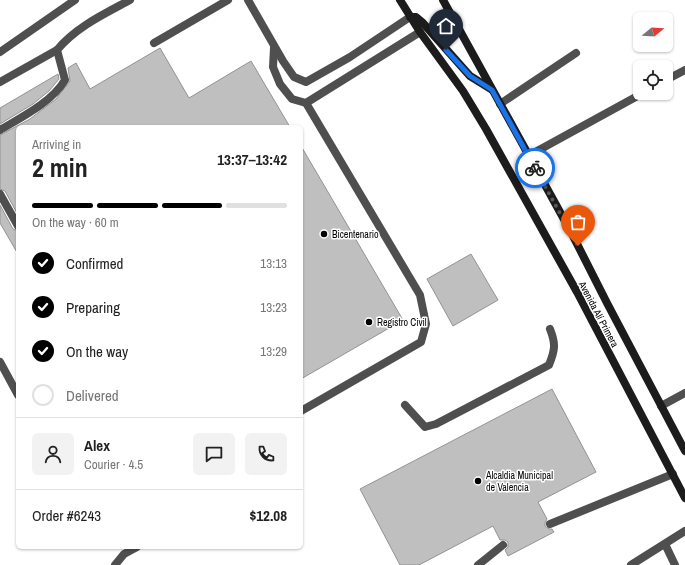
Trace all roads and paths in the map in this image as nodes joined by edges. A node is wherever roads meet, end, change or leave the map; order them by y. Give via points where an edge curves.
1 (75, 0) edge
2 (130, 0) edge
3 (228, 0) edge
4 (248, 0) edge
5 (400, 0) edge
6 (443, 0) edge
7 (410, 17) junction
8 (420, 32) junction
9 (154, 43) dead end
10 (274, 46) junction
11 (58, 50) junction
12 (0, 52) edge
13 (576, 53) dead end
14 (685, 70) edge
15 (673, 76) edge
16 (0, 82) edge
17 (492, 90) junction
18 (633, 98) edge
19 (306, 103) junction
20 (500, 104) junction
21 (0, 130) edge
22 (528, 156) junction
23 (0, 194) edge
24 (16, 222) edge
25 (550, 329) dead end
26 (0, 362) edge
27 (16, 391) edge
28 (685, 393) edge
29 (405, 405) dead end
30 (661, 406) junction
31 (303, 410) edge
32 (685, 451) edge
33 (673, 474) junction
34 (685, 498) edge
35 (550, 524) dead end
36 (685, 531) edge
37 (665, 544) junction
38 (503, 545) dead end
39 (133, 549) edge
40 (115, 565) edge
41 (478, 565) edge
42 (631, 565) edge
43 (675, 565) edge

1 - 12 lane
2 - 11 lane via 79,29
3 - 9 lane
4 - 10 lane
5 - 7 main road, Avenida Alí Primera
6 - 17 main road, Avenida Alí Primera
7 - 8 main road, Avenida Alí Primera
7 - 10 lane via 350,57 306,82 294,77
7 - 17 main road via 416,17 422,22 470,76
8 - 19 lane
8 - 33 main road, Avenida Alí Primera via 463,91 486,129 577,292
10 - 19 lane via 273,67 280,84 292,99
11 - 16 lane
11 - 21 lane via 65,80 60,88
13 - 20 lane
14 - 15 lane
17 - 20 main road, Avenida Alí Primera
18 - 22 lane
19 - 31 lane via 420,295 426,324 421,342
20 - 22 main road, Avenida Alí Primera
22 - 30 main road, Avenida Alí Primera via 571,232
23 - 24 lane
25 - 29 lane via 555,340 554,354 549,366 436,424 425,427
26 - 27 lane
28 - 30 lane
30 - 32 main road, Avenida Alí Primera
33 - 34 main road, Avenida Alí Primera
33 - 35 lane
36 - 37 lane
37 - 42 lane
37 - 43 lane
38 - 41 lane
39 - 40 lane via 124,554

